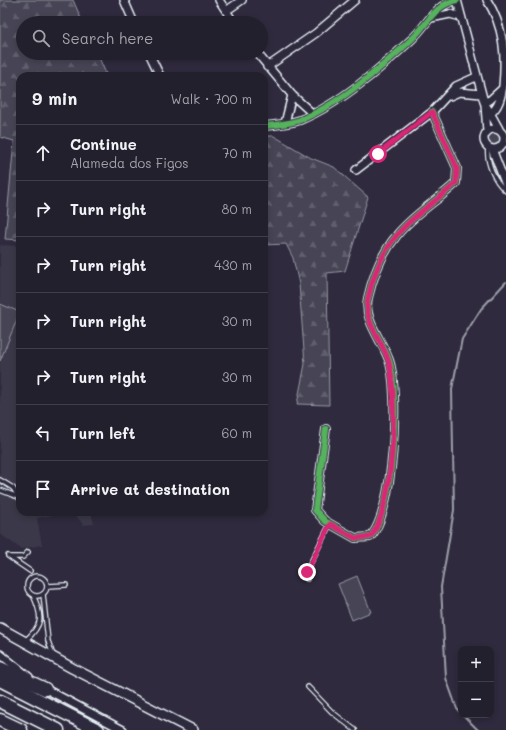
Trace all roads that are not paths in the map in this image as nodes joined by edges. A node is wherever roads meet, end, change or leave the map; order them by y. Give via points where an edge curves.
1 (124, 0) edge
2 (219, 0) edge
3 (242, 0) edge
4 (355, 0) edge
5 (457, 0) edge
6 (488, 0) edge
7 (226, 12) junction
8 (131, 16) edge
9 (229, 16) edge
10 (460, 17) junction
11 (431, 18) junction
12 (152, 60) edge
13 (262, 60) edge
14 (267, 67) junction
15 (158, 72) edge
16 (476, 77) junction
17 (502, 88) junction
18 (481, 94) junction
19 (292, 95) junction
20 (446, 98) junction
21 (484, 103) junction
22 (432, 112) junction
23 (313, 114) junction
24 (490, 114) junction
25 (285, 123) junction
26 (268, 125) edge
27 (499, 129) junction
28 (487, 132) junction
29 (505, 143) edge
30 (490, 148) junction
31 (506, 152) edge
32 (356, 170) dead end
33 (506, 186) edge
34 (506, 191) edge
35 (326, 429) dead end
36 (0, 480) edge
37 (0, 490) edge
38 (16, 494) edge
39 (16, 497) edge
40 (330, 524) junction
41 (28, 552) dead end
42 (30, 571) dead end
43 (307, 580) dead end
44 (66, 585) dead end
45 (48, 586) junction
46 (43, 594) junction
47 (33, 595) junction
48 (0, 628) edge
49 (24, 642) junction
50 (0, 654) edge
51 (54, 658) junction
52 (0, 659) edge
53 (0, 668) edge
54 (28, 676) junction
55 (0, 680) edge
56 (308, 687) dead end
57 (45, 689) junction
58 (0, 701) edge
59 (0, 720) edge
60 (21, 729) edge
61 (58, 730) edge
62 (98, 730) edge
63 (123, 730) edge
64 (193, 730) edge
65 (355, 730) edge

1 - 8 street
2 - 7 street
3 - 7 street
4 - 14 street via 316,33
5 - 10 street
5 - 11 street via 446,3 436,10
6 - 17 street via 497,16 506,50
7 - 9 street
10 - 11 street via 450,14
10 - 16 street
11 - 23 street via 414,38 388,61 345,94
12 - 15 street
13 - 14 street
14 - 19 street
16 - 18 street
16 - 20 street via 456,86
17 - 21 street
17 - 24 street via 499,104
18 - 20 street via 459,92
18 - 21 street
19 - 23 street
19 - 25 street
20 - 22 street
21 - 24 street
21 - 28 street
22 - 32 street
22 - 40 street via 457,168 456,183 397,235 381,260 368,299 370,321 389,360 393,383 394,430 385,497 377,529 370,537 355,538
23 - 25 street
24 - 27 street
25 - 26 street
27 - 28 street via 492,128
27 - 29 street via 504,134
28 - 30 street via 484,139
29 - 30 street via 498,148
29 - 31 street
30 - 33 street
30 - 34 lane via 488,161 499,184
35 - 40 street via 315,510 318,516
36 - 38 lane via 9,485
37 - 39 lane
40 - 43 lane via 307,570
41 - 42 lane via 23,557 8,556
44 - 45 lane
45 - 46 lane
45 - 47 lane via 44,577 31,577 27,586
46 - 47 lane
46 - 51 lane via 48,641
47 - 49 lane via 39,624 36,631
48 - 49 main road
49 - 51 main road
50 - 54 street
51 - 64 main road
52 - 54 street
53 - 57 highway
54 - 57 street
55 - 62 highway
56 - 65 lane via 332,712
57 - 63 street
58 - 61 highway
59 - 60 highway

